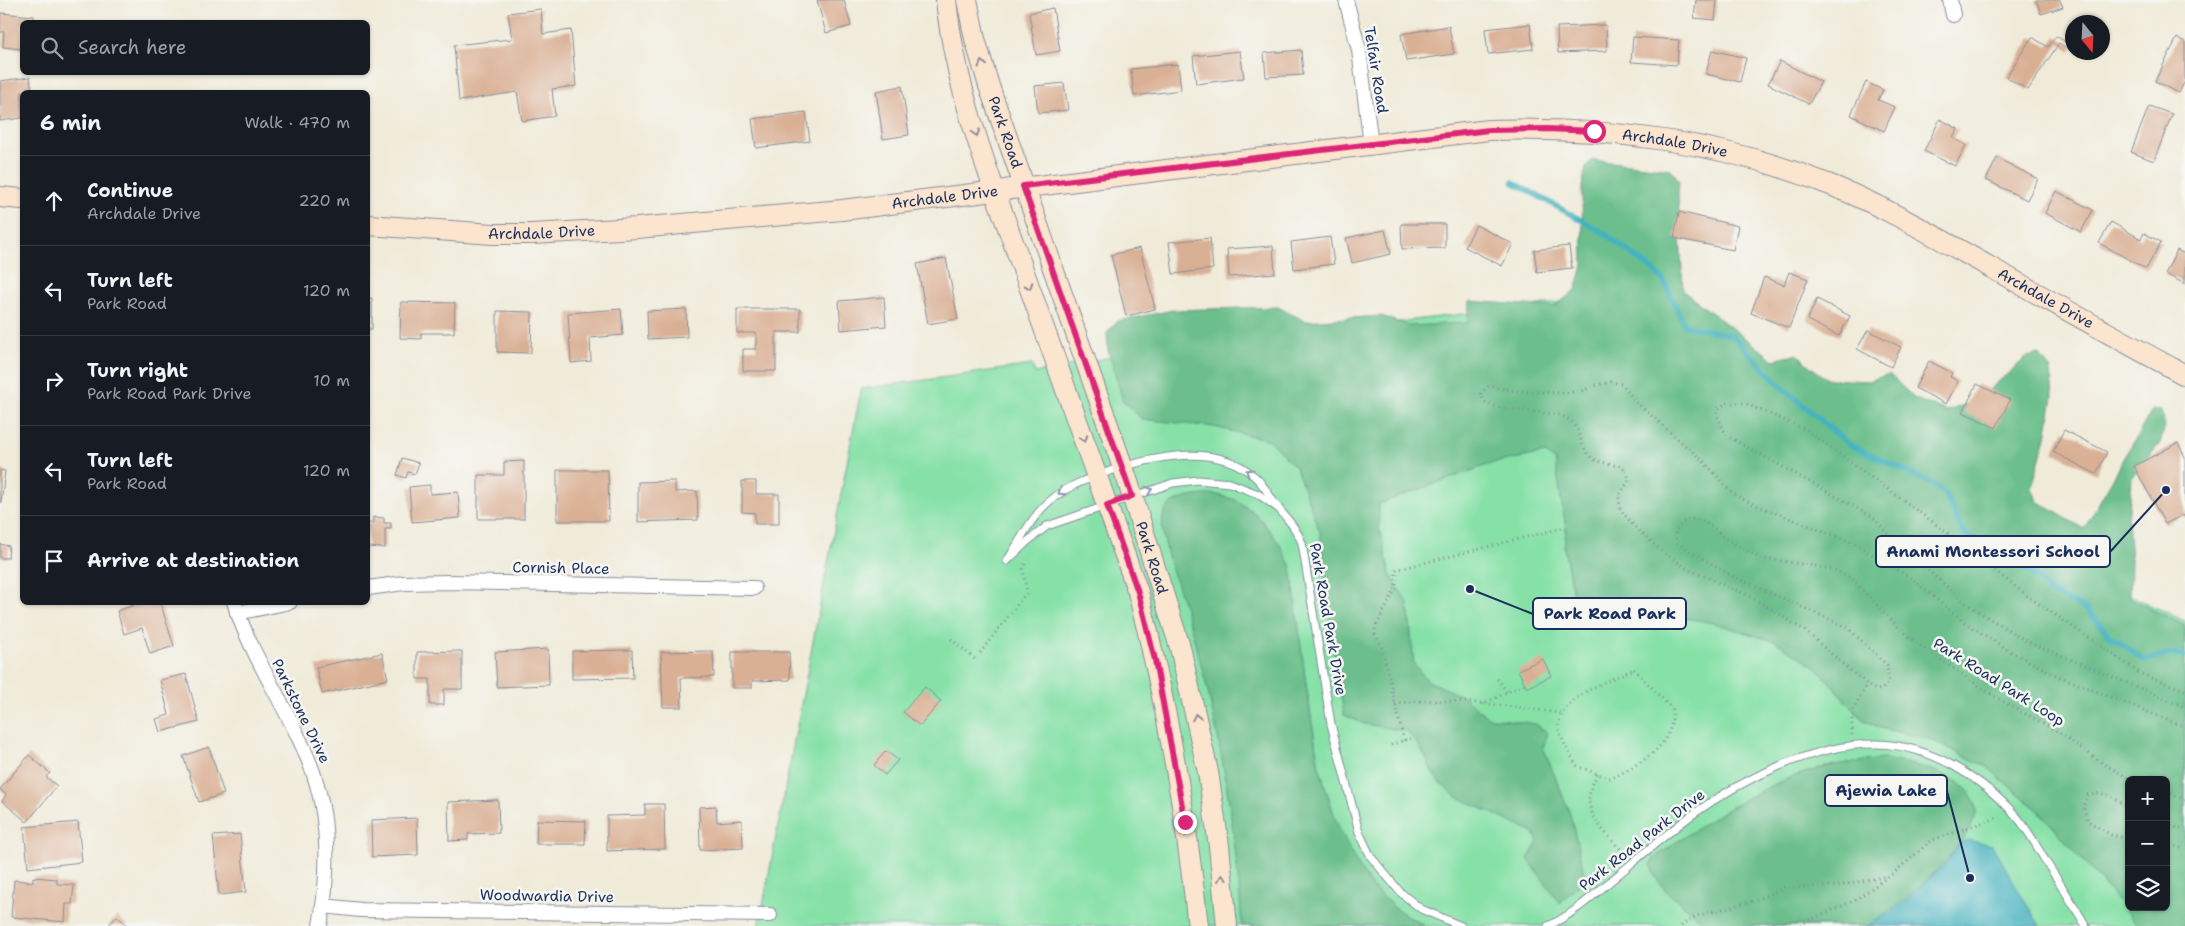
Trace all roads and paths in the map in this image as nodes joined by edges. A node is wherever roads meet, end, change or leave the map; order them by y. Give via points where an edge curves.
1 (946, 0) edge
2 (966, 0) edge
3 (1346, 0) edge
4 (1950, 0) edge
5 (1953, 15) dead end
6 (1371, 145) junction
7 (1023, 186) junction
8 (994, 190) junction
9 (0, 197) edge
10 (20, 199) edge
11 (370, 225) edge
12 (2185, 375) edge
13 (1122, 467) junction
14 (1096, 476) junction
15 (1132, 496) junction
16 (1107, 505) junction
17 (1279, 509) junction
18 (1562, 528) dead end
19 (1028, 559) dead end
20 (370, 588) edge
21 (754, 588) dead end
22 (263, 605) edge
23 (236, 608) edge
24 (951, 639) dead end
25 (980, 653) dead end
26 (975, 659) dead end
27 (1497, 679) dead end
28 (1525, 684) dead end
29 (1867, 684) junction
30 (2185, 690) edge
31 (1507, 692) junction
32 (1395, 704) junction
33 (1481, 704) junction
34 (2185, 707) edge
35 (1561, 713) junction
36 (2185, 727) edge
37 (1411, 738) dead end
38 (1404, 741) junction
39 (1391, 745) dead end
40 (1852, 746) junction
41 (1597, 774) junction
42 (2125, 776) edge
43 (2170, 794) edge
44 (2185, 800) edge
45 (2125, 806) edge
46 (2002, 820) dead end
47 (2170, 825) edge
48 (2185, 830) edge
49 (2125, 838) edge
50 (2170, 845) edge
51 (2185, 849) edge
52 (1632, 863) junction
53 (1890, 875) junction
54 (323, 906) junction
55 (770, 915) dead end
56 (320, 926) edge
57 (1198, 926) edge
58 (1227, 926) edge
59 (1461, 926) edge
60 (1548, 926) edge
61 (1681, 926) edge
62 (1801, 926) edge
63 (2086, 926) edge

1 -> 8 main road, Park Road via 955,58
7 -> 2 main road, Park Road via 986,77
3 - 6 street, Telfair Road via 1359,50
4 - 5 street
6 - 7 main road, Archdale Drive
6 - 12 main road, Archdale Drive via 1489,130 1547,129 1655,137 1742,156 1832,186 1921,228
7 - 8 main road, Archdale Drive
7 - 13 main road, Park Road
8 - 11 main road, Archdale Drive via 842,210 532,234
8 -> 14 main road, Park Road
9 - 10 main road
13 - 14 lane, Park Road Park Drive
13 - 15 main road, Park Road
17 -> 13 lane, Park Road Park Drive via 1247,470 1222,460 1206,456 1176,456
14 - 16 main road, Park Road
14 -> 16 lane, Park Road Park Drive via 1070,487 1043,506 1007,561 1047,526
15 - 16 lane, Park Road Park Drive
15 -> 17 lane, Park Road Park Drive via 1183,481 1221,481 1258,494
58 -> 15 main road, Park Road via 1214,809 1193,704 1180,647
16 - 57 main road, Park Road via 1138,592 1155,660 1189,850
17 - 59 lane, Park Road Park Drive via 1302,543 1331,724 1362,838 1380,869 1410,901 1432,915
18 - 32 path via 1396,569 1396,588 1375,628
19 - 25 path via 1023,569 1027,592
20 - 21 street, Cornish Place via 448,582
22 - 23 street
23 - 54 street, Parkstone Drive via 318,787 327,863
24 - 26 path
27 - 31 path
28 - 31 path
29 - 36 path via 1805,631 1776,612 1747,595 1686,568 1660,550 1620,509 1619,496 1629,480 1626,469 1589,456 1570,418 1496,407 1485,402 1482,392 1489,386 1515,391 1579,392 1611,382 1622,384 1636,402 1704,462 1733,494 1852,542 1911,578 1963,621 2051,674
29 - 40 path via 1852,712
29 - 42 path, Park Road Park Loop via 1877,690 1887,685 1887,665 1847,627 1730,575 1676,542 1675,531 1686,520 1702,521 1724,538 1760,558 1834,570 1852,579 1920,646 1997,698 2055,730
30 - 34 path via 2144,675 2026,595 1937,525 1805,429 1744,404 1726,403 1718,409 1716,416 1727,436 1873,516 1893,540 1967,604 2026,641
31 - 33 path
32 - 33 path via 1412,701
32 - 38 path
33 - 35 path
35 - 41 path via 1559,731 1576,765
35 - 41 path via 1581,694 1634,669 1672,709 1670,730 1650,756 1612,778
37 - 38 path
38 - 39 path
40 - 52 lane, Park Road Park Drive via 1809,756 1742,785 1692,815
40 - 63 lane, Park Road Park Drive via 1883,744 1929,754 1958,769 1992,793 2024,826
41 - 52 path via 1589,794 1591,810
43 - 44 path
45 - 49 path via 2103,793 2088,795 2083,806 2088,821 2093,825
46 - 53 path via 1996,817 1932,840
47 - 48 path
50 - 51 path
52 - 60 lane, Park Road Park Drive via 1573,912
53 - 61 path via 1838,886 1784,888 1753,901 1696,916
53 - 62 path via 1854,901
54 - 55 street, Woodwardia Drive via 361,910
54 - 56 street, Parkstone Drive

